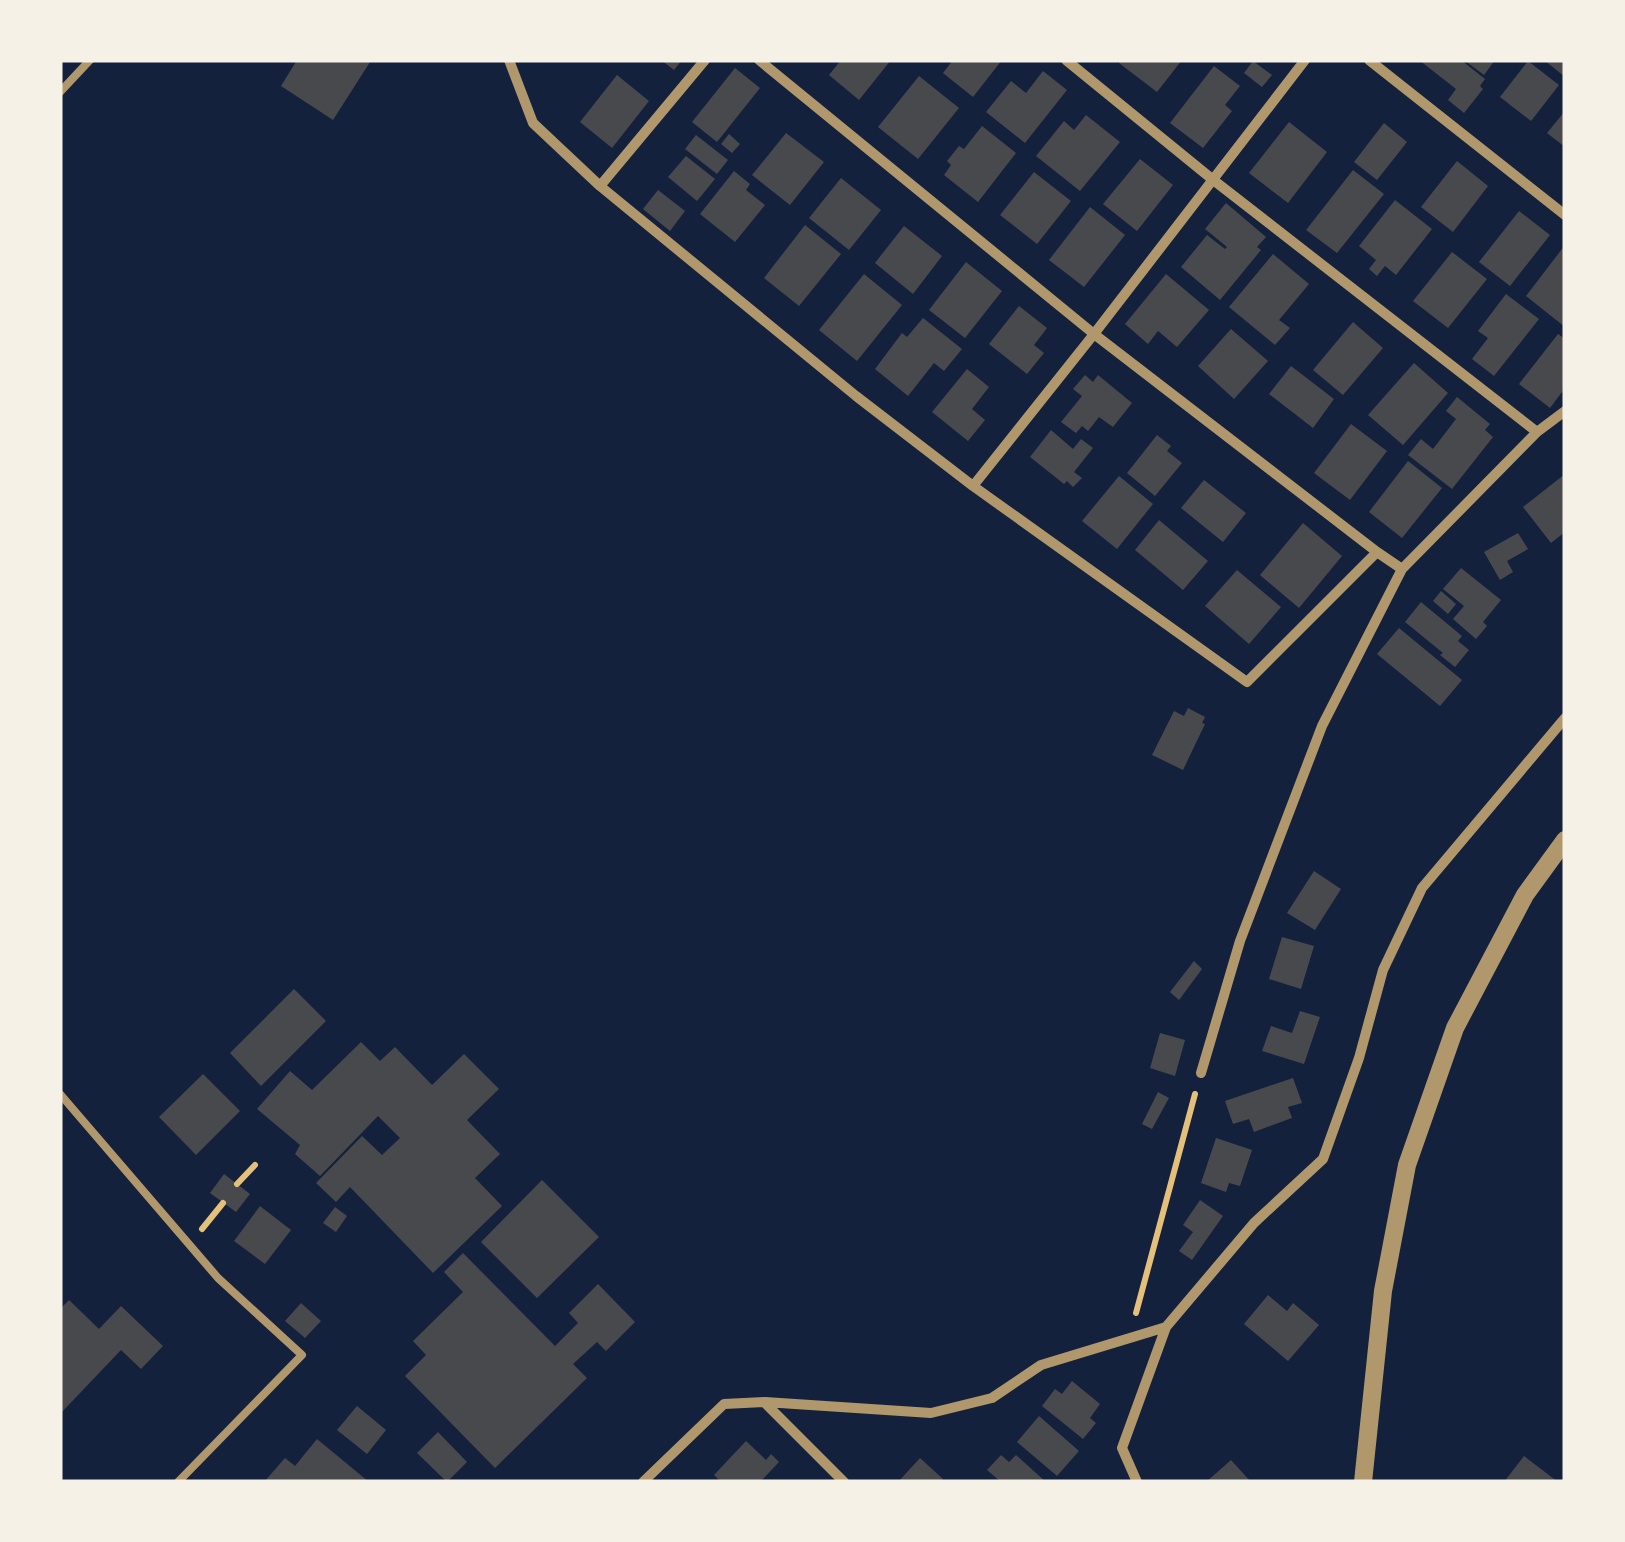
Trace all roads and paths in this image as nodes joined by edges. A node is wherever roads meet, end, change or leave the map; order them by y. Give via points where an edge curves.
1 (90, 60) edge
2 (509, 60) edge
3 (706, 60) edge
4 (759, 60) edge
5 (1066, 60) edge
6 (1305, 60) edge
7 (1369, 60) edge
8 (60, 92) edge
9 (1212, 179) junction
10 (600, 186) junction
11 (1565, 214) edge
12 (1094, 334) junction
13 (1565, 410) edge
14 (1538, 432) junction
15 (973, 486) junction
16 (1378, 552) junction
17 (1402, 569) junction
18 (1565, 718) edge
19 (1565, 840) edge
20 (1201, 1073) joint
21 (60, 1094) edge
22 (255, 1166) dead end
23 (237, 1184) dead end
24 (1166, 1327) junction
25 (1129, 1339) junction
26 (764, 1402) junction
27 (178, 1482) edge
28 (643, 1482) edge
29 (844, 1482) edge
30 (1137, 1482) edge
31 (1364, 1482) edge

1 - 8 lane
2 - 10 street via 533,123
3 - 10 street
4 - 12 street
5 - 9 street
6 - 9 street
7 - 11 street
9 - 12 street
9 - 14 street
10 - 15 street
12 - 15 street
12 - 16 street
13 - 14 street
14 - 17 street
15 - 16 street via 1247,682
16 - 17 street
17 - 20 street via 1322,726 1240,942
18 - 24 street via 1422,888 1383,970 1323,1159 1254,1223
19 - 31 street via 1526,895 1455,1028 1407,1165 1382,1291
20 - 25 path
21 - 27 lane via 218,1278 302,1355
22 - 23 path
24 - 25 street
24 - 30 street via 1122,1448
25 - 26 street via 1041,1365 992,1398 931,1414
26 - 28 street via 724,1404
26 - 29 street

